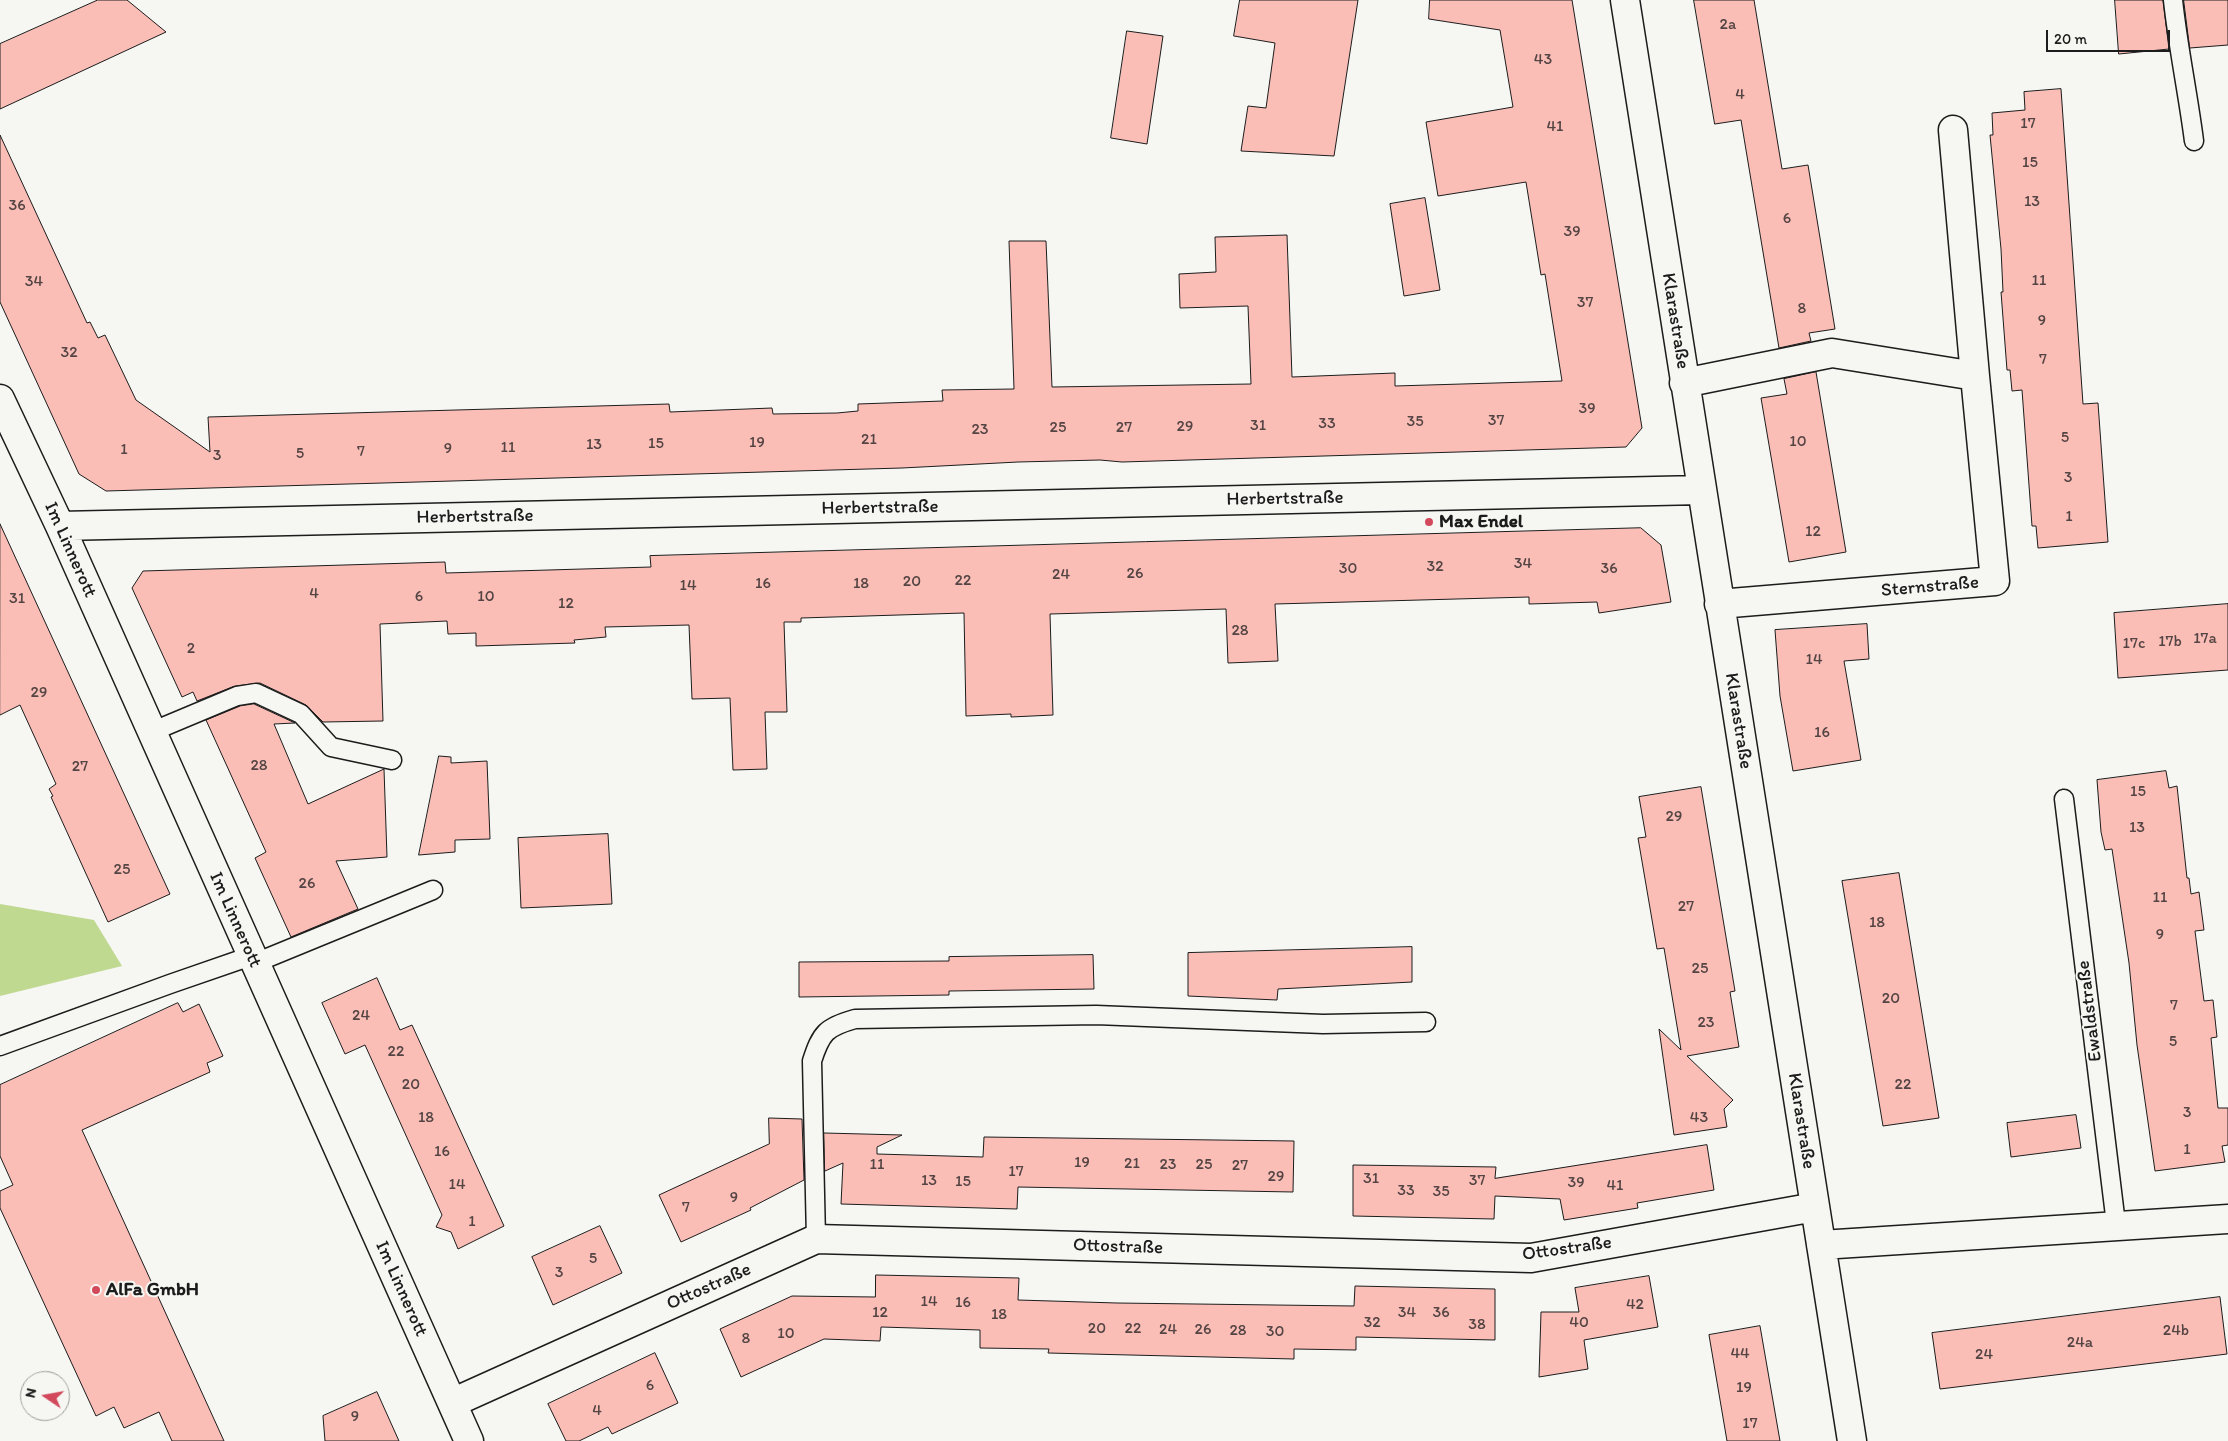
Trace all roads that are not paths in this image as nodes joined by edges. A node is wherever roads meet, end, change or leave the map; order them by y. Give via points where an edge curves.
1 (1624, 0) edge
2 (2173, 0) edge
3 (1953, 130) dead end
4 (2194, 141) dead end
5 (1974, 376) junction
6 (1684, 383) junction
7 (0, 399) edge
8 (1701, 490) junction
9 (60, 526) junction
10 (1720, 604) junction
11 (151, 732) junction
12 (392, 760) dead end
13 (2064, 798) dead end
14 (433, 890) dead end
15 (253, 960) junction
16 (1426, 1022) dead end
17 (0, 1046) edge
18 (1815, 1207) junction
19 (2228, 1219) edge
20 (2116, 1224) junction
21 (816, 1239) junction
22 (1821, 1245) junction
23 (452, 1403) junction
24 (469, 1441) edge
25 (1852, 1441) edge

1 - 6 street, Klarastraße
2 - 4 lane
3 - 5 street, Sternstraße
5 - 6 street via 1832,353
5 - 10 street, Sternstraße via 1994,581
6 - 8 street, Klarastraße
7 - 9 street, Im Linnerott
8 - 9 street, Herbertstraße
8 - 10 street, Klarastraße
9 - 11 street, Im Linnerott
10 - 18 street, Klarastraße
11 - 12 lane via 237,696 256,693 302,714 330,747
11 - 15 street, Im Linnerott
13 - 20 lane, Ewaldstraße
14 - 15 lane
15 - 17 lane via 170,984
15 - 23 street, Im Linnerott
16 - 21 lane via 1323,1024 1096,1015 855,1019 835,1024 818,1040 812,1061
18 - 21 street, Ottostraße via 1531,1258
18 - 22 street, Klarastraße
19 - 20 street
20 - 22 street
21 - 23 street, Ottostraße
22 - 25 street, Klarastraße
23 - 24 street, Im Linnerott

